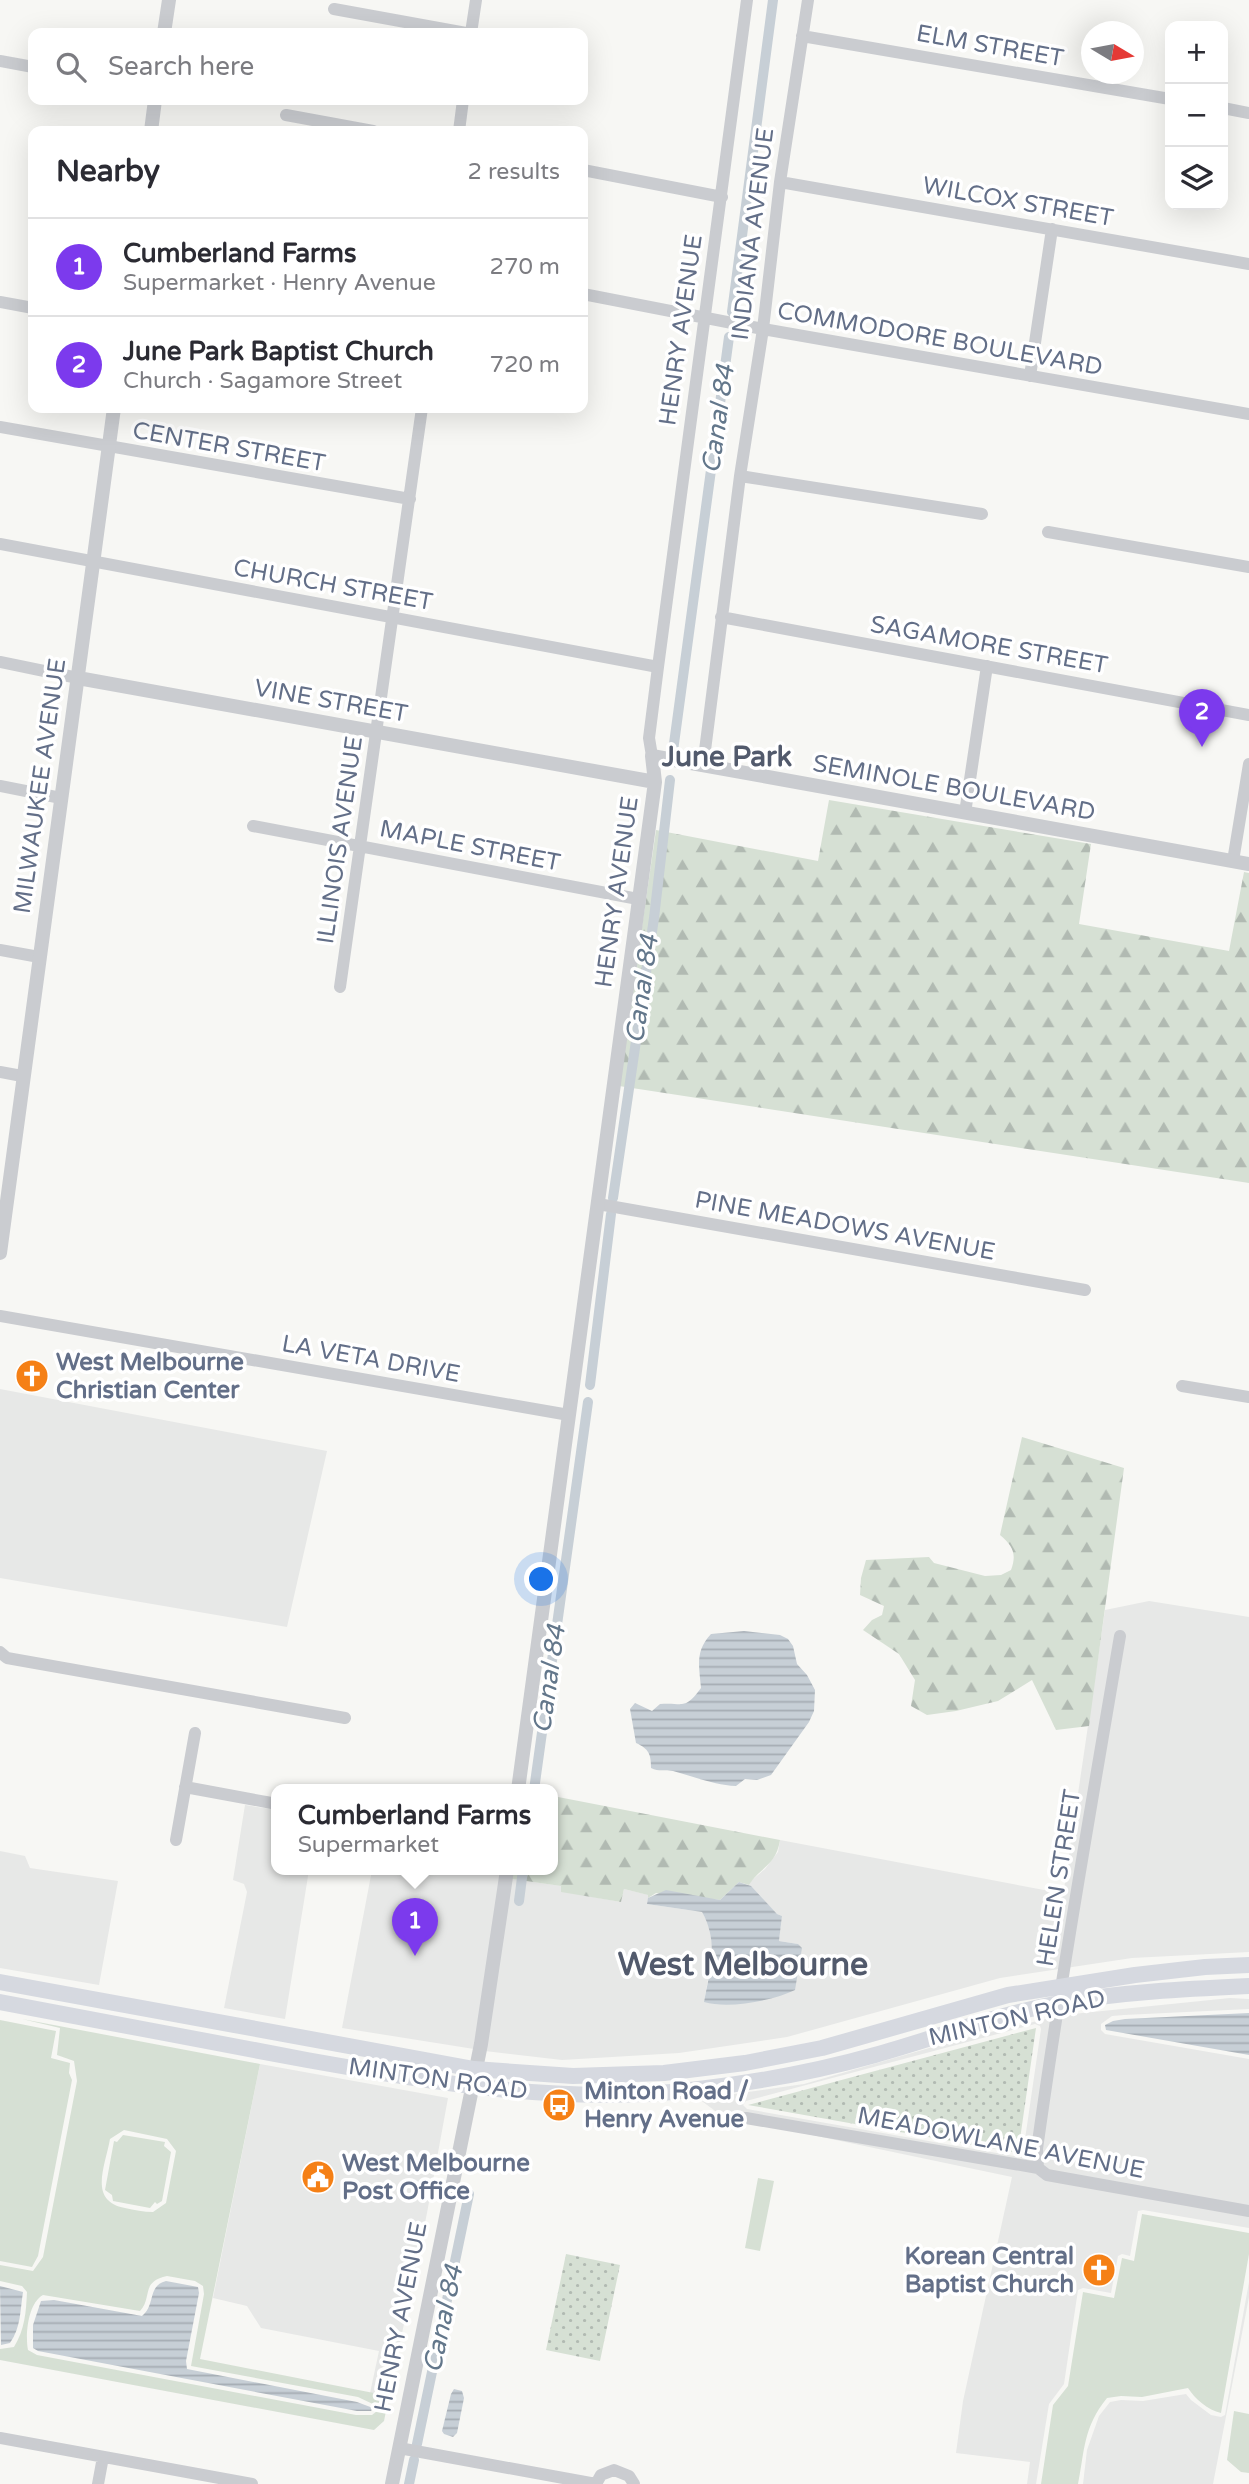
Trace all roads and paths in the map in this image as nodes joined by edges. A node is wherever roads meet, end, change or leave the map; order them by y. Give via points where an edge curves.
1 (169, 0) edge
2 (476, 0) edge
3 (747, 0) edge
4 (808, 0) edge
5 (334, 9) dead end
6 (165, 28) edge
7 (441, 28) edge
8 (470, 28) edge
9 (802, 36) junction
10 (0, 61) edge
11 (28, 66) edge
12 (1165, 98) edge
13 (154, 105) edge
14 (462, 105) edge
15 (1228, 109) edge
16 (1249, 113) edge
17 (286, 116) dead end
18 (152, 126) edge
19 (344, 126) edge
20 (460, 126) edge
21 (588, 171) edge
22 (780, 182) junction
23 (722, 197) junction
24 (1052, 229) junction
25 (1249, 264) edge
26 (588, 295) edge
27 (0, 302) edge
28 (28, 307) edge
29 (705, 318) junction
30 (762, 329) junction
31 (1030, 376) junction
32 (113, 413) edge
33 (421, 413) edge
34 (1249, 414) edge
35 (0, 428) edge
36 (108, 448) junction
37 (740, 476) junction
38 (410, 499) junction
39 (982, 514) dead end
40 (1048, 532) dead end
41 (0, 544) edge
42 (93, 562) junction
43 (1249, 567) edge
44 (721, 617) junction
45 (392, 618) junction
46 (0, 662) edge
47 (987, 666) junction
48 (658, 667) junction
49 (78, 677) junction
50 (1249, 715) edge
51 (376, 733) junction
52 (652, 756) junction
53 (1249, 764) edge
54 (703, 766) junction
55 (655, 782) junction
56 (0, 786) edge
57 (61, 798) junction
58 (965, 813) junction
59 (253, 826) dead end
60 (359, 847) junction
61 (1233, 861) junction
62 (1249, 864) edge
63 (638, 899) junction
64 (0, 950) edge
65 (39, 957) junction
66 (340, 986) dead end
67 (0, 1072) edge
68 (22, 1076) junction
69 (4, 1197) edge
70 (598, 1203) junction
71 (0, 1253) edge
72 (1085, 1290) dead end
73 (0, 1316) edge
74 (1182, 1386) dead end
75 (1249, 1397) edge
76 (569, 1415) junction
77 (1119, 1636) dead end
78 (0, 1652) edge
79 (345, 1718) dead end
80 (195, 1733) dead end
81 (519, 1784) edge
82 (185, 1787) junction
83 (271, 1803) edge
84 (176, 1840) dead end
85 (506, 1875) edge
86 (1249, 1965) edge
87 (0, 1982) edge
88 (1249, 1986) edge
89 (1062, 1987) junction
90 (0, 2002) edge
91 (1058, 2003) junction
92 (795, 2054) junction
93 (474, 2070) junction
94 (806, 2071) junction
95 (470, 2087) junction
96 (746, 2118) dead end
97 (1038, 2168) junction
98 (1249, 2211) edge
99 (0, 2438) edge
100 (398, 2448) junction
101 (103, 2457) junction
102 (98, 2484) edge
103 (252, 2484) edge
104 (392, 2484) edge
105 (596, 2484) edge
106 (634, 2484) edge

1 - 6 street
2 - 8 street
3 - 23 street, HENRY AVENUE
4 - 9 street, INDIANA AVENUE
5 - 7 street
9 - 12 street, ELM STREET
9 - 22 street, INDIANA AVENUE
10 - 11 street
13 - 18 street
14 - 20 street
15 - 16 street
17 - 19 street
21 - 23 street
22 - 24 street, WILCOX STREET
22 - 30 street, INDIANA AVENUE
23 - 29 street, HENRY AVENUE
24 - 25 street, WILCOX STREET
24 - 31 street
26 - 29 street, COMMODORE BOULEVARD
27 - 28 street
29 - 30 street, COMMODORE BOULEVARD
29 - 48 street, HENRY AVENUE
30 - 31 street, COMMODORE BOULEVARD
30 - 37 street, INDIANA AVENUE
31 - 34 street, COMMODORE BOULEVARD
32 - 36 street, MILWAUKEE AVENUE
33 - 38 street, ILLINOIS AVENUE
35 - 36 street, CENTER STREET
36 - 38 street, CENTER STREET
36 - 42 street, MILWAUKEE AVENUE
37 - 39 street
37 - 44 street, INDIANA AVENUE
38 - 45 street, ILLINOIS AVENUE
40 - 43 street
41 - 42 street, CHURCH STREET
42 - 45 street, CHURCH STREET
42 - 49 street, MILWAUKEE AVENUE
44 - 47 street, SAGAMORE STREET
44 - 54 street, INDIANA AVENUE
45 - 48 street, CHURCH STREET
45 - 51 street, ILLINOIS AVENUE
46 - 49 street, VINE STREET
47 - 50 street, SAGAMORE STREET
47 - 58 street
48 - 52 street, HENRY AVENUE via 649,738
49 - 51 street, VINE STREET
49 - 57 street, MILWAUKEE AVENUE
51 - 55 street, VINE STREET
51 - 60 street, ILLINOIS AVENUE
52 - 54 street, SEMINOLE BOULEVARD
52 - 55 street, HENRY AVENUE
53 - 61 street
54 - 58 street, SEMINOLE BOULEVARD
55 - 63 street, HENRY AVENUE
56 - 57 street
57 - 65 street, MILWAUKEE AVENUE
58 - 61 street, SEMINOLE BOULEVARD
59 - 60 street, MAPLE STREET
60 - 63 street, MAPLE STREET
60 - 66 street, ILLINOIS AVENUE
61 - 62 street, SEMINOLE BOULEVARD
63 - 70 street, HENRY AVENUE
64 - 65 street
65 - 68 street, MILWAUKEE AVENUE
67 - 68 street
68 - 69 street, MILWAUKEE AVENUE
69 - 71 street, MILWAUKEE AVENUE
70 - 72 street, PINE MEADOWS AVENUE
70 - 76 street, HENRY AVENUE
73 - 76 street, LA VETA DRIVE
74 - 75 street
76 - 81 street, HENRY AVENUE
77 - 89 street, HELEN STREET
78 - 79 street via 7,1658
80 - 82 street
82 - 83 street
82 - 84 street
85 - 93 street, HENRY AVENUE
86 - 89 main road, MINTON ROAD
87 - 93 main road, MINTON ROAD
88 - 91 main road, MINTON ROAD via 1147,1991
89 - 91 street, HELEN STREET
89 - 92 main road, MINTON ROAD via 1008,1995
90 - 95 main road, MINTON ROAD
91 - 94 main road, MINTON ROAD
91 - 97 street, HELEN STREET
92 - 93 main road, MINTON ROAD via 664,2073 573,2076
92 - 94 main road
93 - 95 street, HENRY AVENUE
94 - 95 main road, MINTON ROAD via 698,2089 612,2095
95 - 100 street, HENRY AVENUE
96 - 97 street, MEADOWLANE AVENUE
97 - 98 street, MEADOWLANE AVENUE via 1046,2175
99 - 101 street
100 - 104 street, HENRY AVENUE
100 - 105 street
101 - 102 street
101 - 103 street
105 - 106 street via 601,2475 614,2470 629,2476

